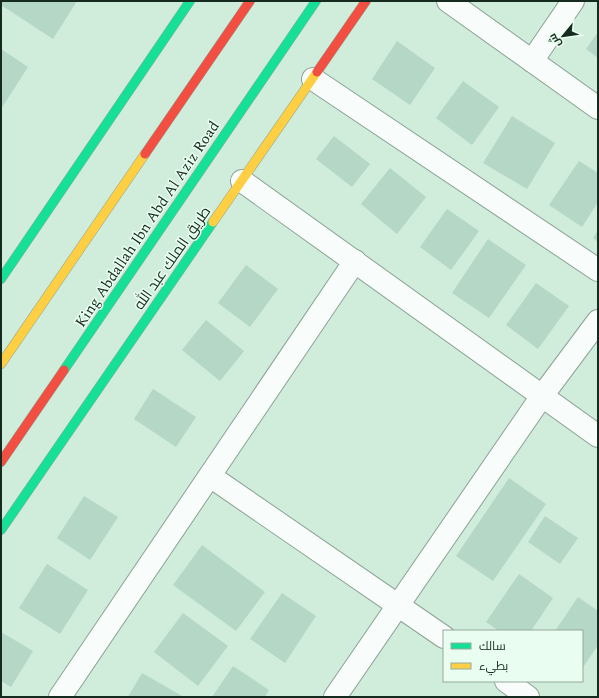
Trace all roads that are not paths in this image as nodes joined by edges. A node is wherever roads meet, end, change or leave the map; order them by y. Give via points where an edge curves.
1 (190, 1) edge
2 (246, 1) edge
3 (250, 1) edge
4 (316, 1) edge
5 (324, 1) edge
6 (366, 1) edge
7 (448, 1) edge
8 (573, 1) edge
9 (234, 24) junction
10 (278, 57) junction
11 (532, 61) junction
12 (313, 79) junction
13 (598, 108) edge
14 (242, 181) junction
15 (355, 261) junction
16 (598, 270) edge
17 (1, 279) edge
18 (598, 321) edge
19 (1, 364) edge
20 (542, 396) junction
21 (598, 436) edge
22 (1, 462) edge
23 (210, 476) junction
24 (1, 530) edge
25 (399, 604) junction
26 (443, 636) edge
27 (507, 682) edge
28 (60, 697) edge
29 (335, 697) edge
30 (528, 697) edge

1 - 17 main road
2 - 9 main road
3 - 9 main road
4 - 10 main road, King Abdallah Ibn Abd Al Aziz Road
5 - 10 main road
6 - 12 main road, طريق الملك عبد الله
7 - 11 street
8 - 11 street
9 - 19 main road
10 - 22 main road, King Abdallah Ibn Abd Al Aziz Road
11 - 13 street
12 - 14 main road, طريق الملك عبد الله
12 - 16 street
14 - 15 street
14 - 24 main road, طريق الملك عبد الله
15 - 20 street
15 - 23 street
18 - 20 street
20 - 21 street
20 - 25 street
23 - 25 street
23 - 28 street
25 - 26 street
25 - 29 street
27 - 30 street

